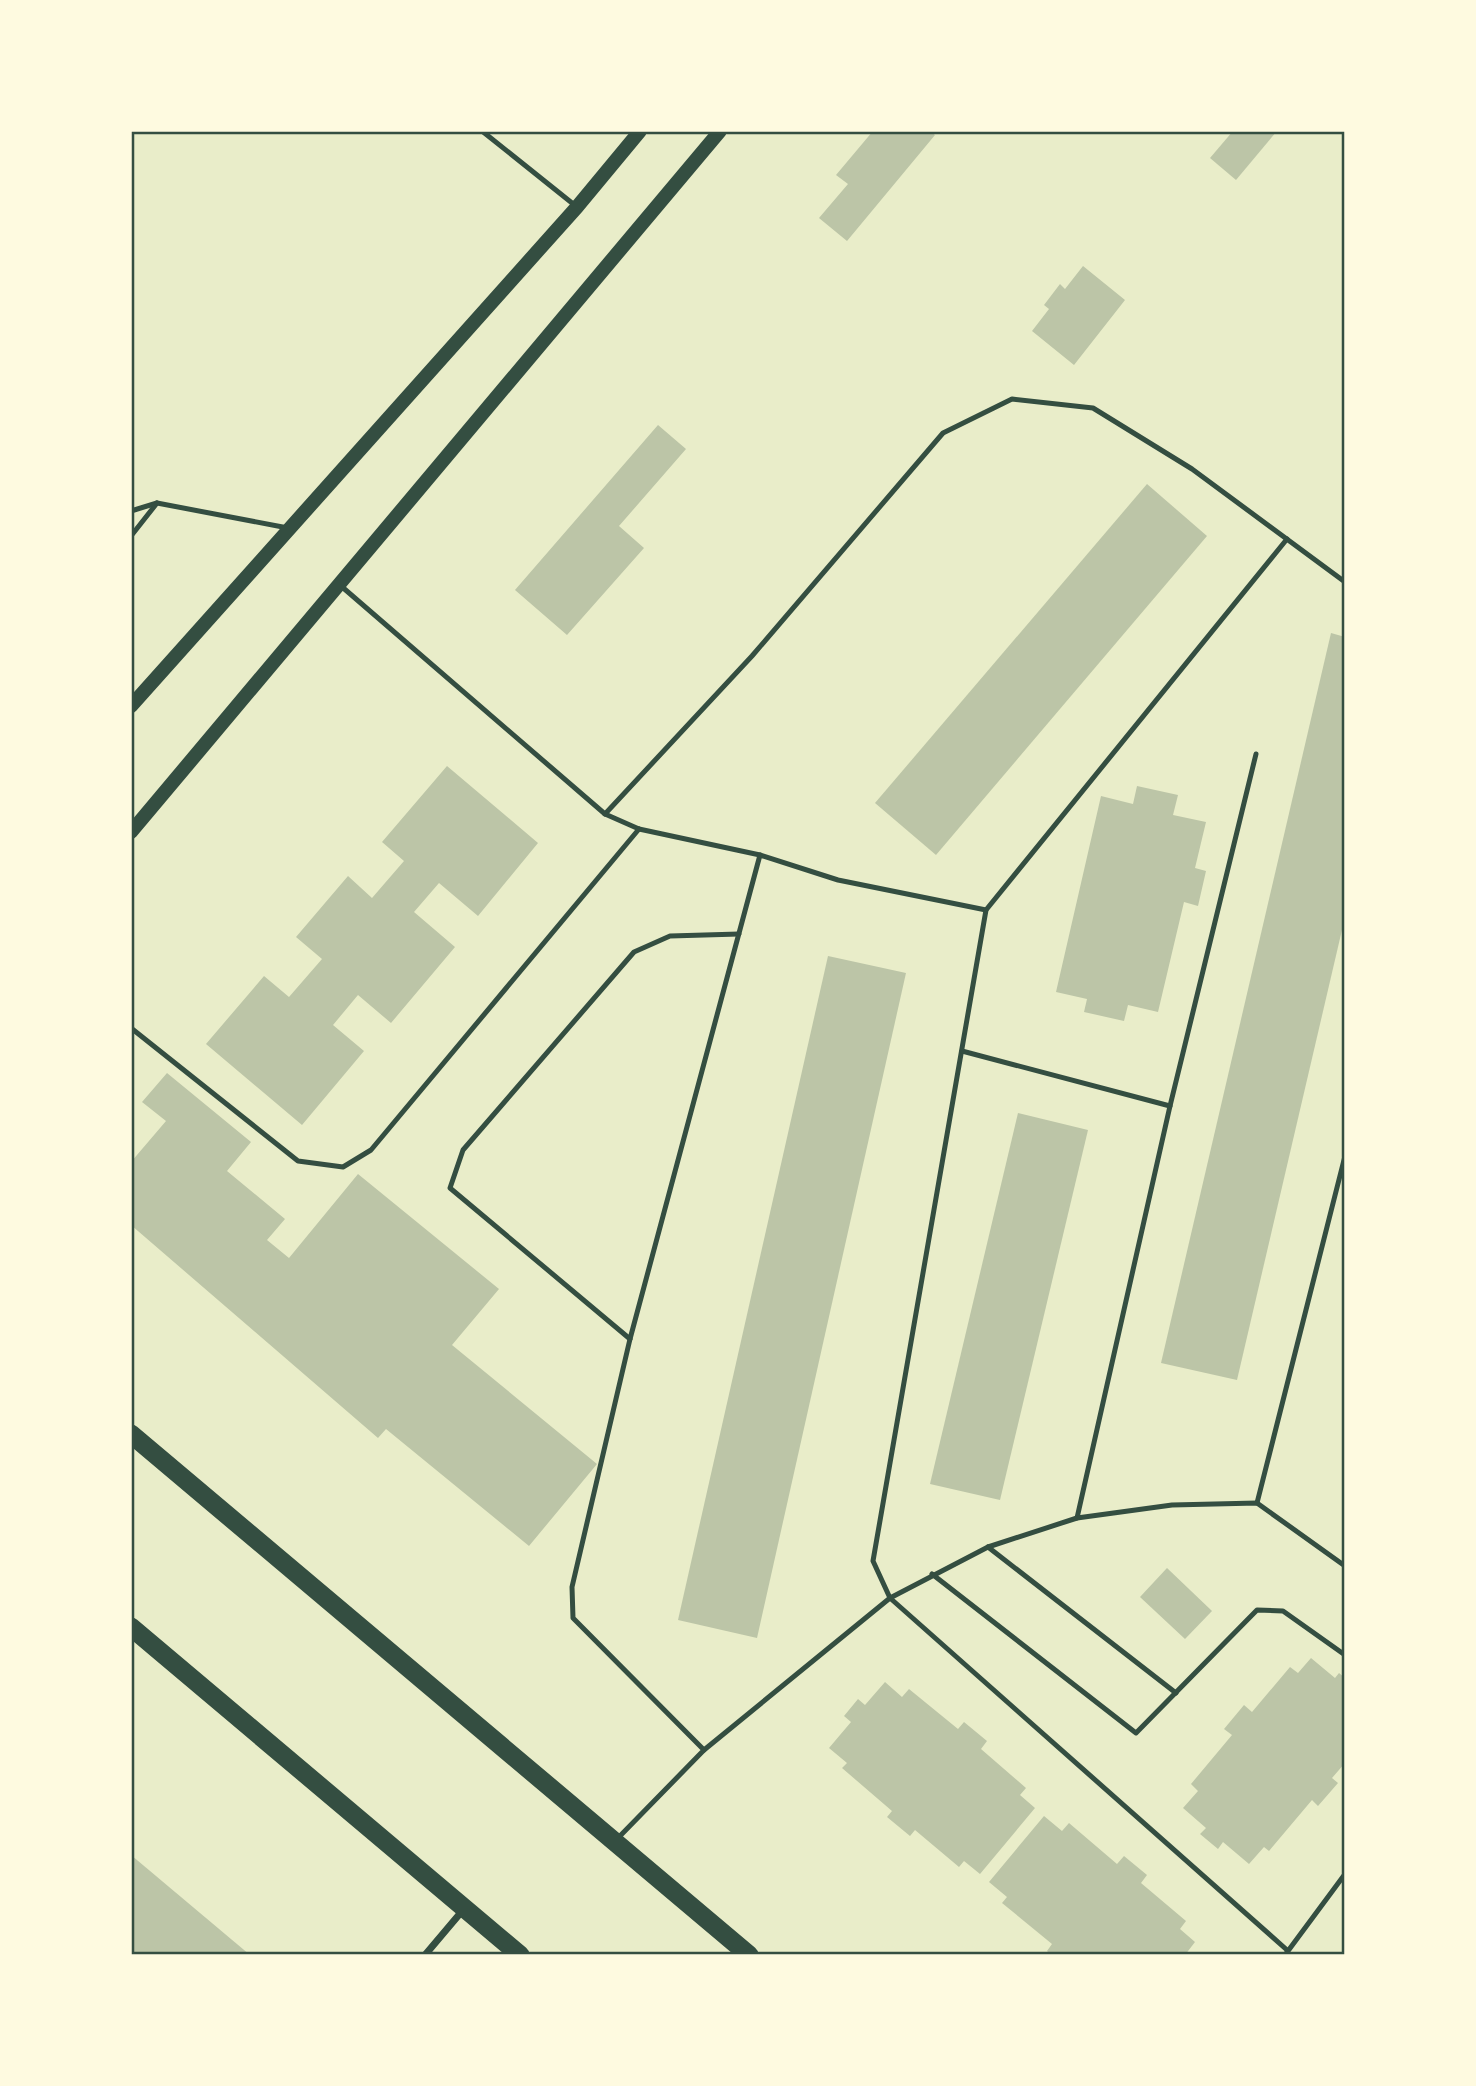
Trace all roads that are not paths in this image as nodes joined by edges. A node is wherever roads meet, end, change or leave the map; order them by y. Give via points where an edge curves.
1 (482, 131) edge
2 (640, 131) edge
3 (720, 131) edge
4 (577, 207) junction
5 (157, 503) junction
6 (131, 511) edge
7 (291, 528) junction
8 (131, 536) edge
9 (1287, 539) junction
10 (1345, 582) edge
11 (339, 584) junction
12 (131, 706) edge
13 (1256, 754) dead end
14 (605, 814) junction
15 (639, 829) junction
16 (131, 832) edge
17 (760, 855) junction
18 (986, 910) junction
19 (739, 934) junction
20 (131, 1028) edge
21 (962, 1051) junction
22 (1170, 1107) junction
23 (1345, 1156) edge
24 (630, 1339) junction
25 (131, 1434) edge
26 (1257, 1503) junction
27 (1077, 1518) junction
28 (988, 1547) junction
29 (1345, 1566) edge
30 (932, 1574) junction
31 (890, 1598) junction
32 (131, 1627) edge
33 (1345, 1655) edge
34 (1176, 1693) junction
35 (704, 1750) junction
36 (615, 1841) junction
37 (1345, 1874) edge
38 (464, 1908) junction
39 (1286, 1952) edge
40 (425, 1955) edge
41 (520, 1955) edge
42 (749, 1955) edge

1 - 4 lane
2 - 4 main road
3 - 11 main road
4 - 7 main road
5 - 6 lane
5 - 7 lane
5 - 8 lane
7 - 12 main road
9 - 10 lane
9 - 14 lane via 1192,469 1093,408 1012,399 943,433 752,656
9 - 18 lane
11 - 14 lane
11 - 16 main road
13 - 22 lane
14 - 15 lane
15 - 17 lane
15 - 20 lane via 371,1150 343,1167 298,1160
17 - 18 lane via 838,880
17 - 19 lane
18 - 21 lane
19 - 24 lane
19 - 24 lane via 670,936 634,952 463,1150 450,1188
21 - 22 lane
21 - 31 lane via 873,1561
22 - 27 lane
23 - 26 lane
24 - 35 lane via 572,1587 573,1618
25 - 36 highway
26 - 27 lane via 1172,1505
26 - 29 lane
27 - 28 lane
28 - 30 lane
28 - 34 lane
30 - 31 lane
30 - 34 lane via 1131,1731 1141,1730
31 - 35 lane
31 - 39 lane
32 - 38 highway
33 - 34 lane via 1283,1611 1258,1610
35 - 36 lane
36 - 42 highway
37 - 39 lane
38 - 40 street
38 - 41 highway

